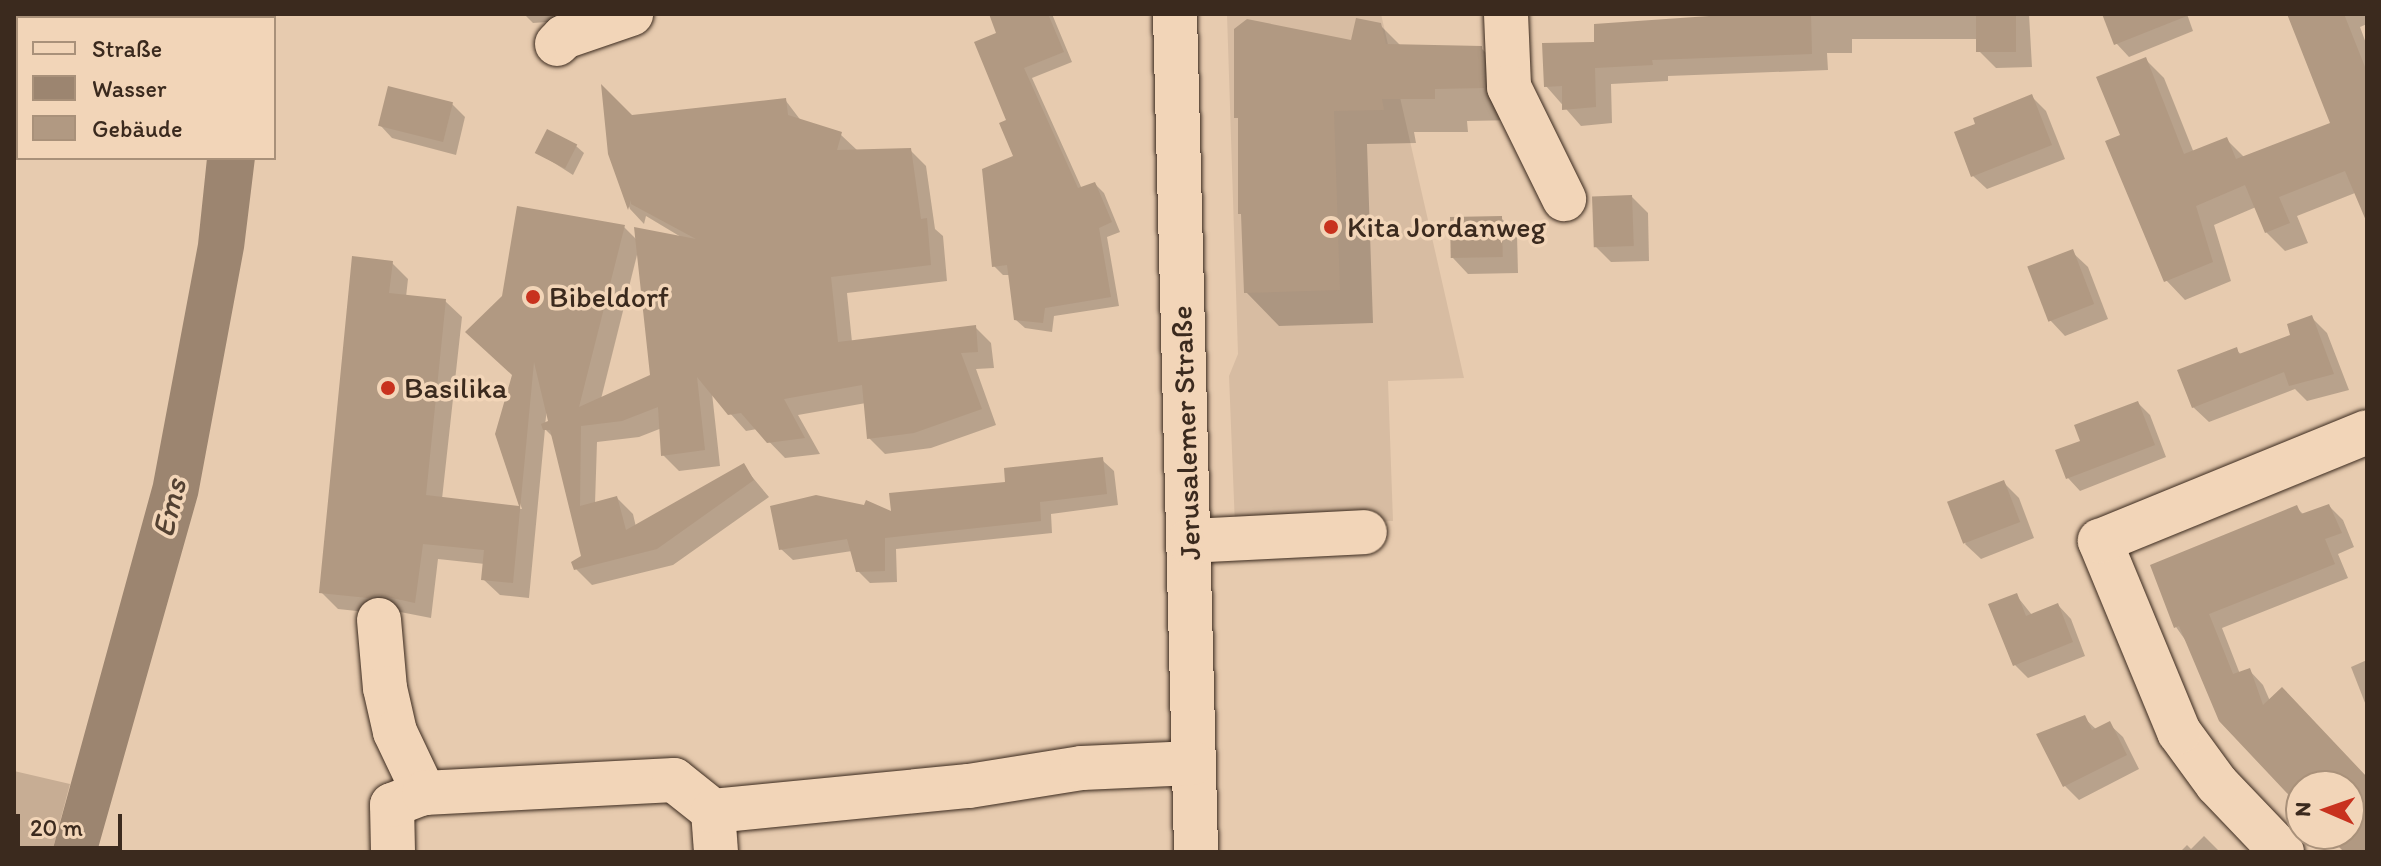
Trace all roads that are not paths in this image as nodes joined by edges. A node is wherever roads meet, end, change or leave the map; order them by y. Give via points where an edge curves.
1 (631, 14) edge
2 (1175, 14) edge
3 (1506, 14) edge
4 (557, 44) dead end
5 (1564, 199) dead end
6 (2367, 432) edge
7 (1365, 532) dead end
8 (1189, 541) junction
9 (379, 620) dead end
10 (1193, 763) junction
11 (424, 793) junction
12 (714, 832) edge
13 (393, 852) edge
14 (1196, 852) edge
15 (2282, 852) edge

1 - 4 street
2 - 8 street, Jerusalemer Straße
3 - 5 street via 1509,87
6 - 15 street via 2100,541 2179,732 2217,784
7 - 8 street
8 - 10 street, Jerusalemer Straße
9 - 11 street via 395,732
10 - 12 street via 1082,768
10 - 14 street, Jerusalemer Straße
11 - 12 street via 674,780
11 - 13 street via 392,805

